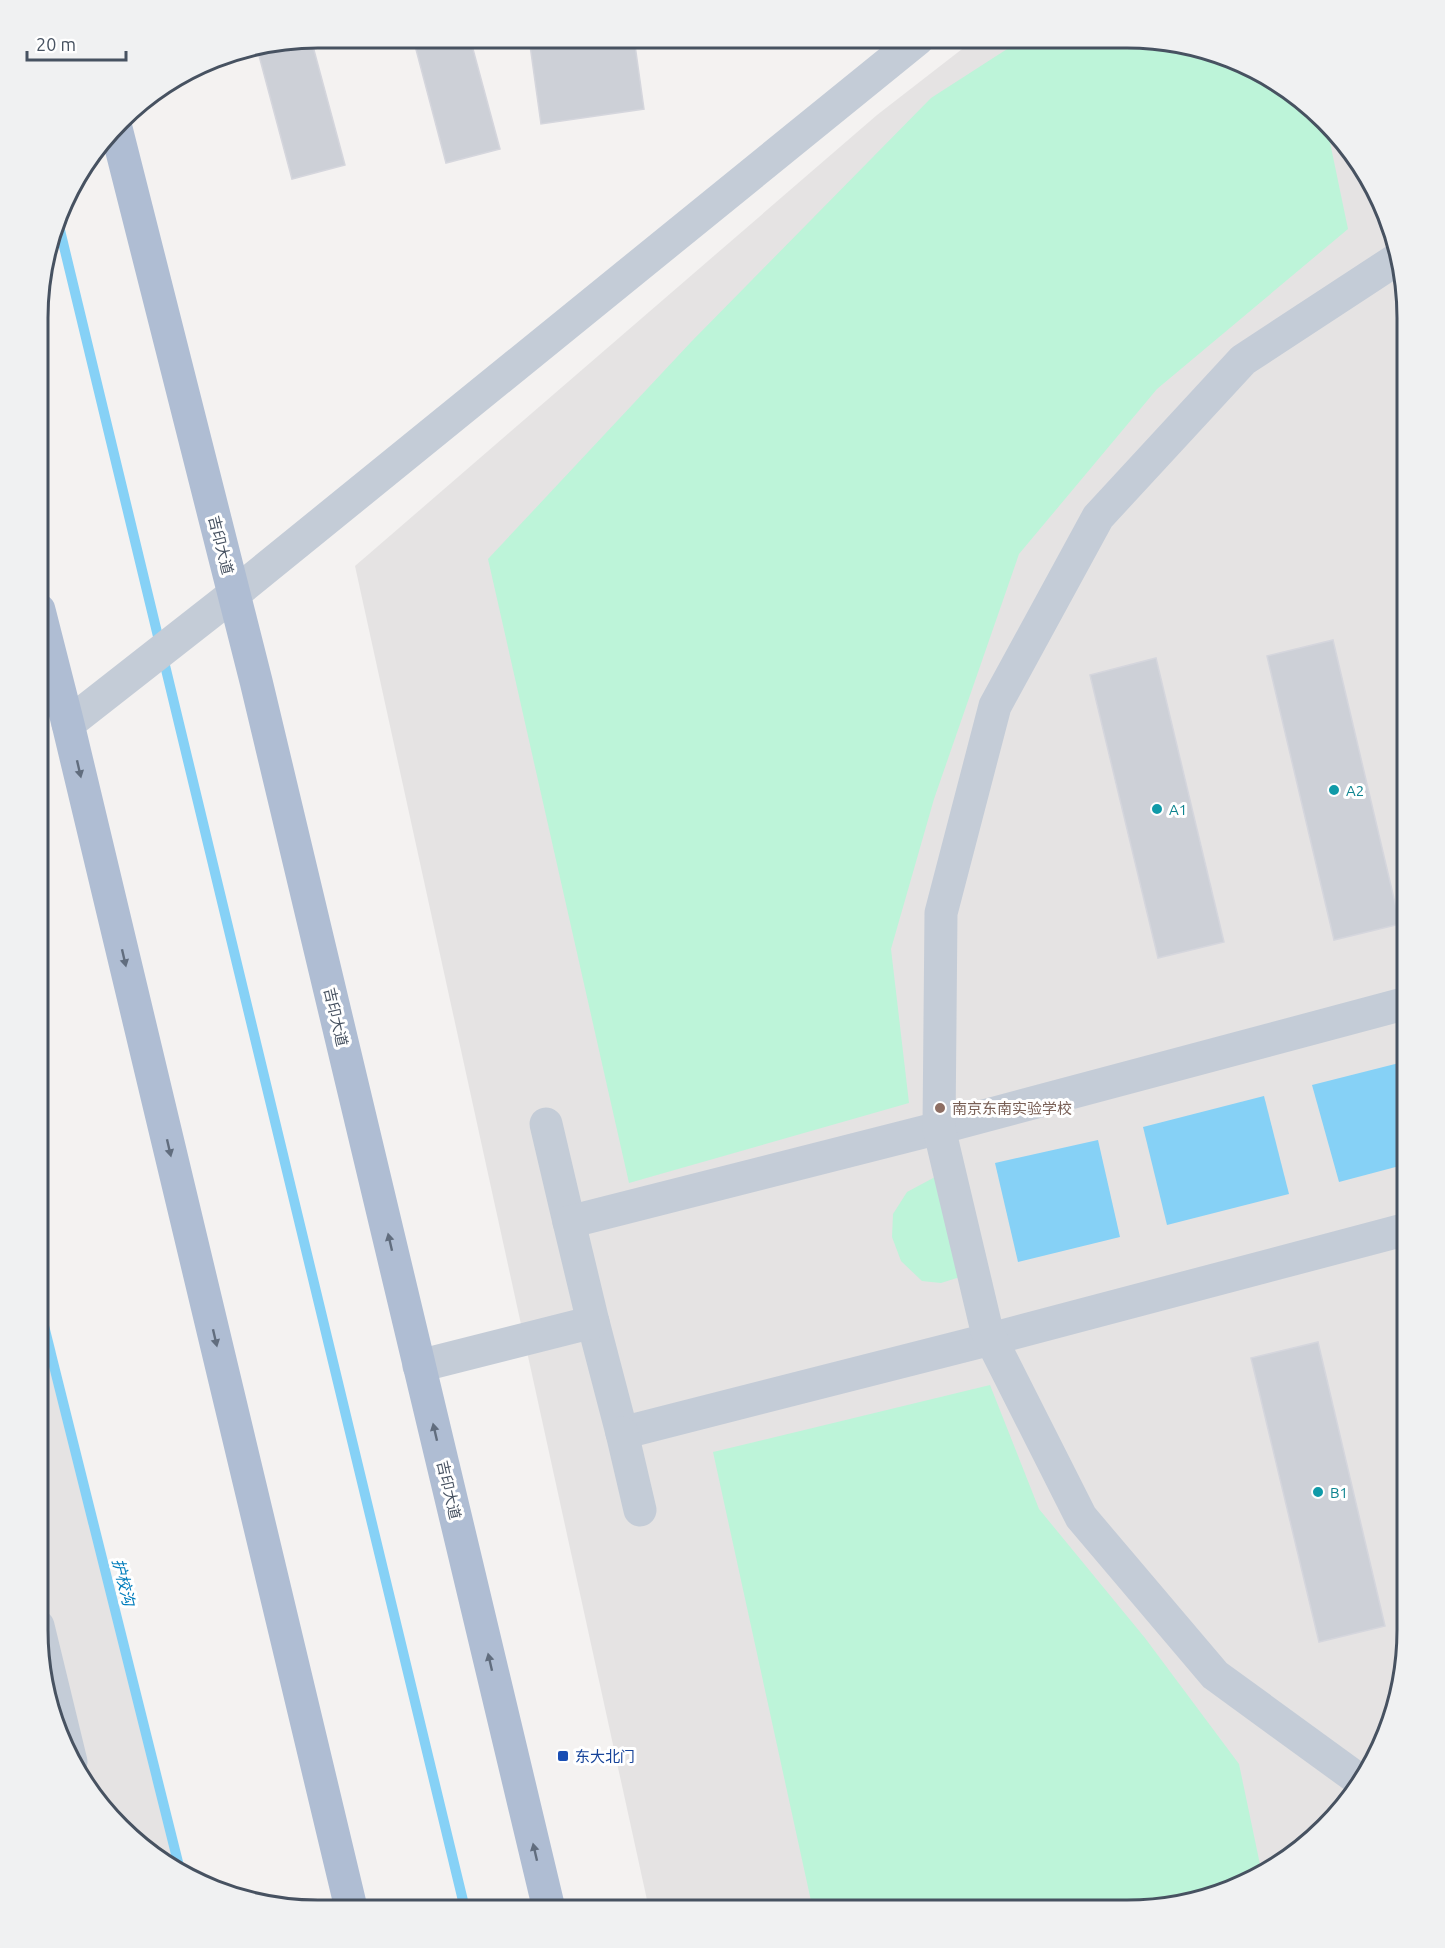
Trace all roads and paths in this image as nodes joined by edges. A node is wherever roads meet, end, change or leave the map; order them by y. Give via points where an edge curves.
1 (907, 48) edge
2 (118, 137) edge
3 (1391, 263) edge
4 (234, 594) junction
5 (48, 645) edge
6 (68, 724) junction
7 (1397, 1006) edge
8 (546, 1124) dead end
9 (939, 1128) junction
10 (569, 1222) junction
11 (1397, 1232) edge
12 (592, 1322) junction
13 (991, 1339) junction
14 (419, 1366) junction
15 (622, 1433) junction
16 (640, 1510) dead end
17 (1354, 1776) edge
18 (349, 1900) edge
19 (547, 1900) edge

1 - 4 street
2 - 4 main road, 吉印大道
3 - 9 street via 1243,360 1098,517 995,706 941,913
4 - 6 street
14 -> 4 main road, 吉印大道
5 - 6 main road
6 -> 18 main road
7 - 9 street
8 - 10 street
9 - 10 street
9 - 13 street
10 - 12 street
11 - 13 street
12 - 14 street
12 - 15 street
13 - 15 street
13 - 17 street via 1081,1517 1215,1674
19 -> 14 main road, 吉印大道
15 - 16 street

